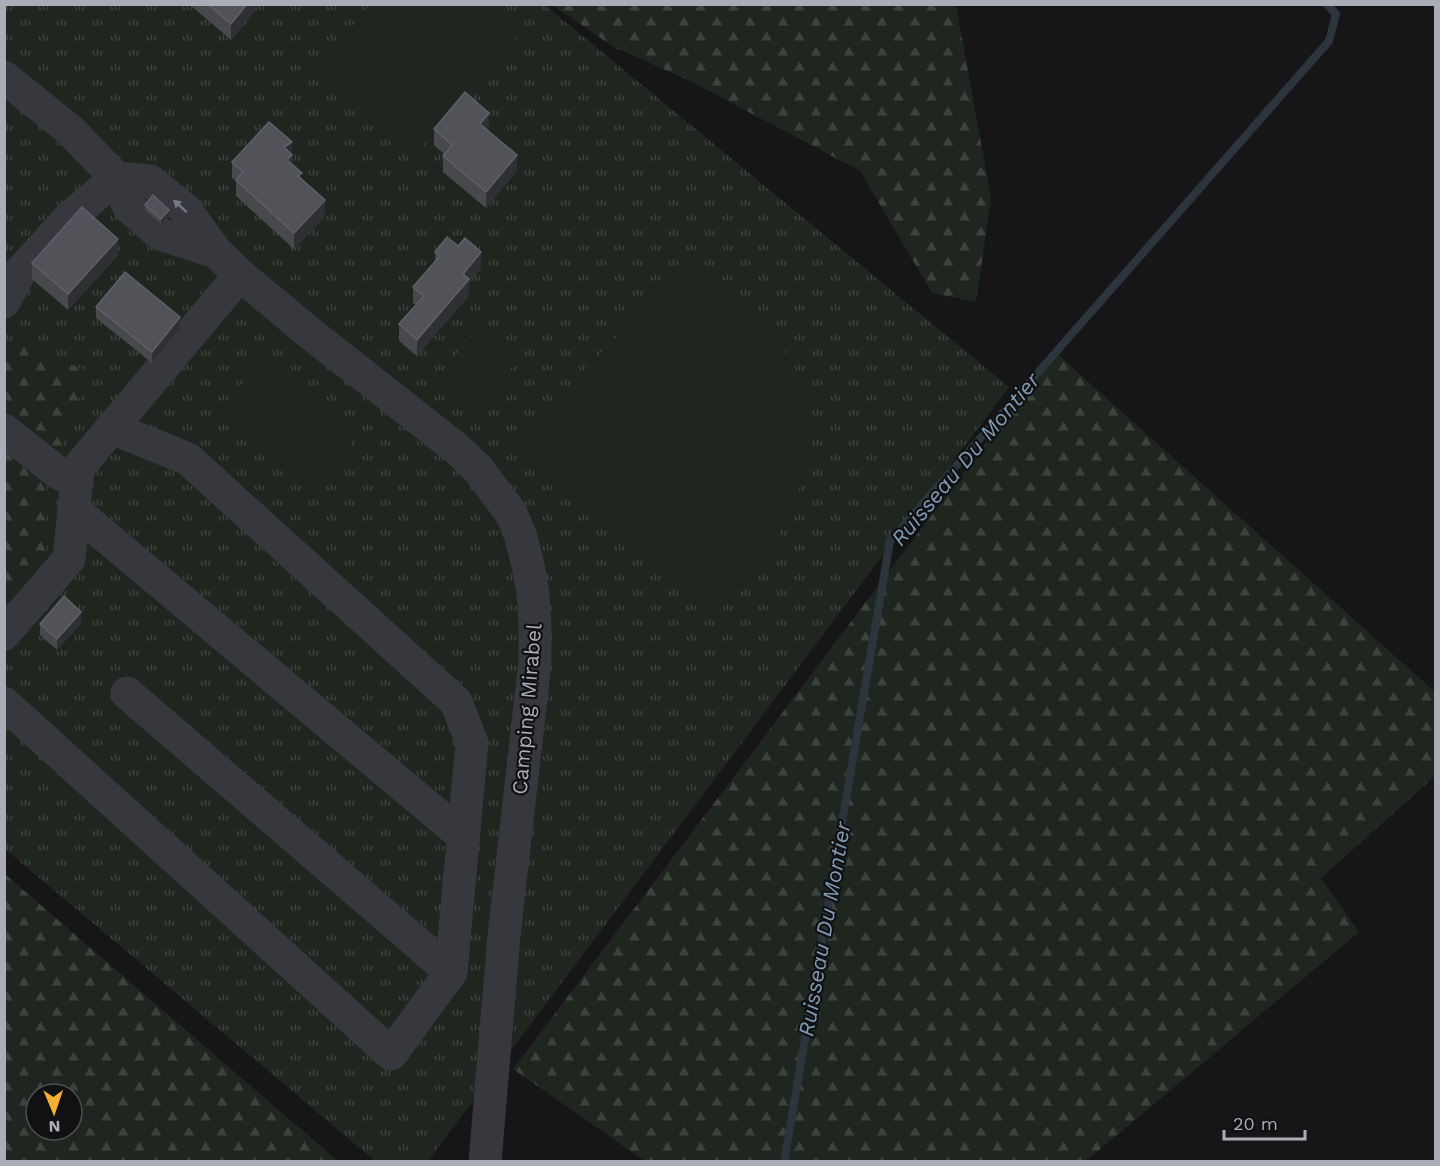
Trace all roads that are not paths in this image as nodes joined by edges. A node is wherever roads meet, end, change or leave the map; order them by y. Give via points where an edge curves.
1 (4, 77) edge
2 (116, 178) junction
3 (240, 275) junction
4 (4, 302) edge
5 (112, 428) junction
6 (4, 430) edge
7 (75, 497) junction
8 (4, 634) edge
9 (127, 693) dead end
10 (4, 703) edge
11 (463, 836) junction
12 (451, 972) junction
13 (485, 1161) edge

1 - 2 lane via 71,131
2 - 3 lane, Camping Mirabel via 150,181 186,210 216,252
2 - 4 lane via 70,217 20,272
3 - 5 lane
3 - 13 lane, Camping Mirabel via 456,448 497,492 521,537 533,593 535,662
5 - 7 lane via 78,468
5 - 11 lane via 188,459 456,702 472,744
6 - 7 lane via 57,472
7 - 8 lane via 69,559
7 - 11 lane
9 - 12 lane
10 - 12 lane via 391,1054
11 - 12 lane

